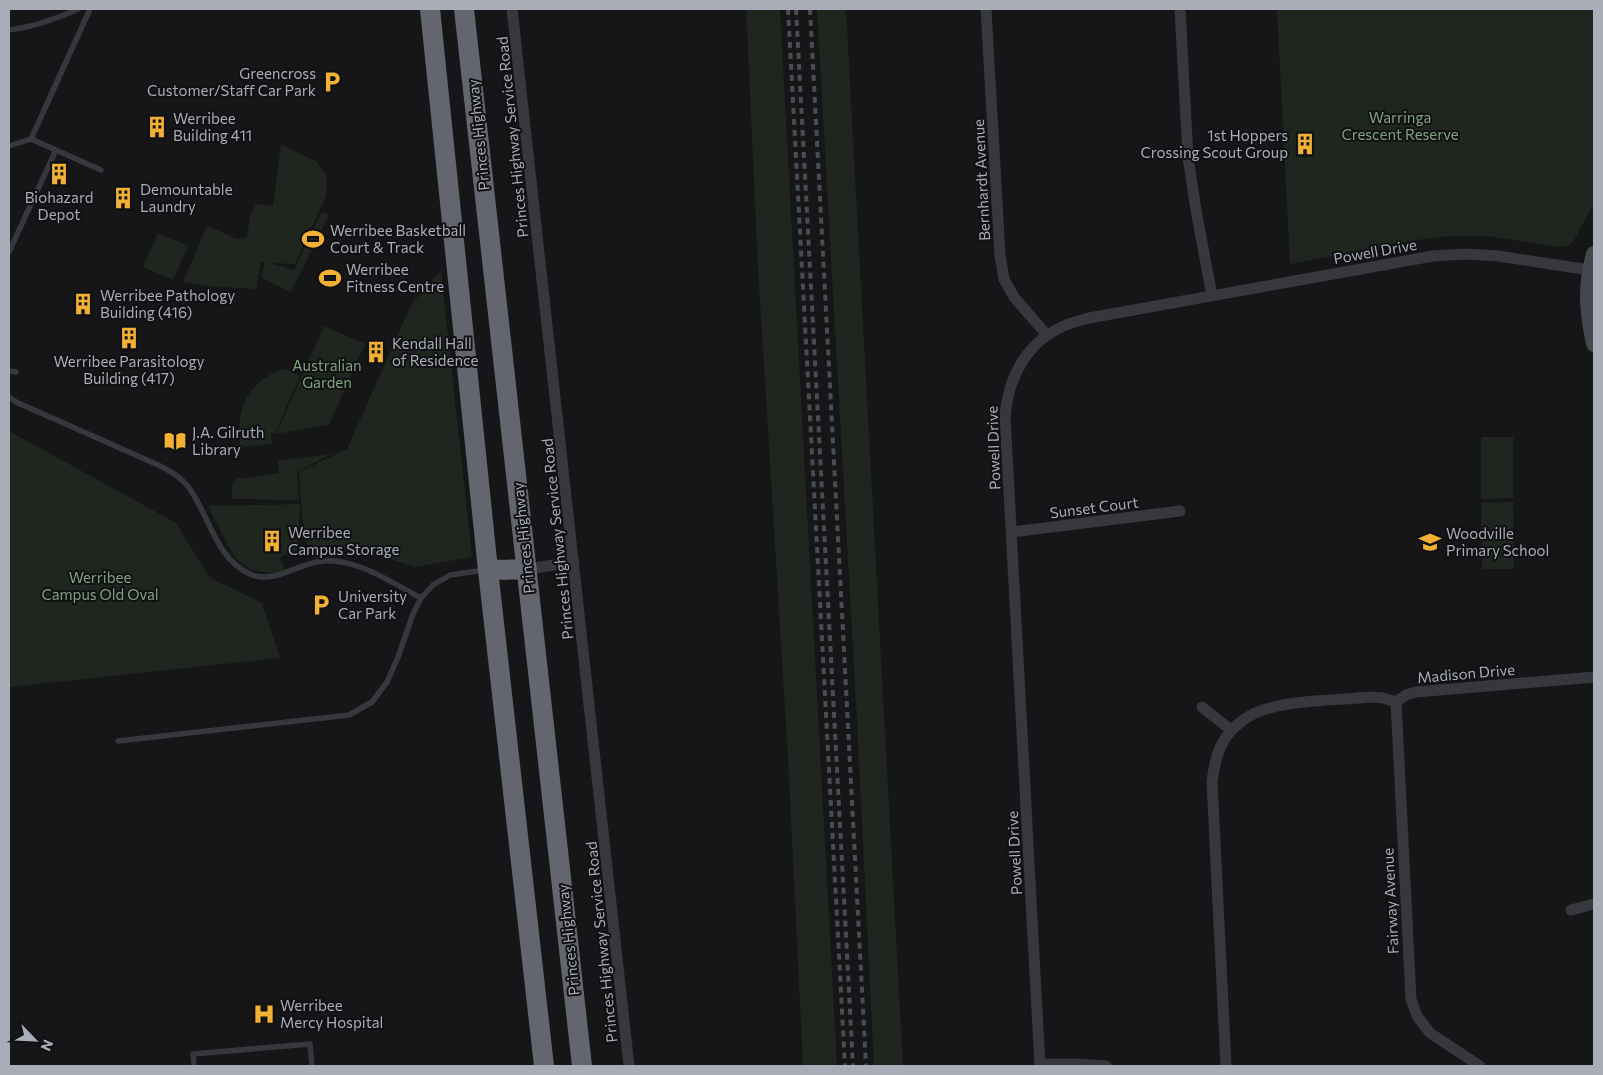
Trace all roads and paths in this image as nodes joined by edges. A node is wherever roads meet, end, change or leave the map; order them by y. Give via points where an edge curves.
1 (78, 9) edge
2 (90, 9) edge
3 (464, 9) edge
4 (512, 9) edge
5 (986, 9) edge
6 (1180, 9) edge
7 (428, 14) edge
8 (9, 30) edge
9 (32, 139) junction
10 (9, 146) edge
11 (56, 150) junction
12 (101, 170) dead end
13 (9, 252) edge
14 (1592, 262) edge
15 (1212, 296) junction
16 (1047, 335) junction
17 (1594, 344) edge
18 (9, 371) edge
19 (16, 372) dead end
20 (9, 397) edge
21 (1180, 511) dead end
22 (1012, 532) junction
23 (574, 562) junction
24 (488, 570) junction
25 (527, 570) junction
26 (422, 598) junction
27 (1594, 677) edge
28 (1396, 702) junction
29 (1202, 706) dead end
30 (1232, 730) junction
31 (118, 741) dead end
32 (1594, 904) edge
33 (1571, 910) dead end
34 (1040, 1065) edge
35 (194, 1066) edge
36 (312, 1066) edge
37 (544, 1066) edge
38 (582, 1066) edge
39 (629, 1066) edge
40 (1106, 1066) edge
41 (1226, 1066) edge
42 (1480, 1066) edge

1 - 8 lane via 55,19
2 - 9 lane
3 - 25 highway, Princes Highway
4 - 23 street, Princes Highway Service Road
5 - 16 street, Bernhardt Avenue via 1004,279 1014,297
6 - 15 street via 1188,157
7 - 24 highway
9 - 10 lane
9 - 11 lane
11 - 12 lane
11 - 13 lane
14 - 15 street, Powell Drive via 1466,254 1434,256
14 - 17 street via 1587,300
15 - 16 street, Powell Drive via 1089,318 1067,324
16 - 22 street, Powell Drive via 1021,364 1007,399 1005,417
18 - 19 lane
20 - 26 lane via 171,472 186,484 226,556 251,575 270,578 322,560 349,562
21 - 22 street, Sunset Court
22 - 34 street, Powell Drive
23 - 25 street
23 - 39 street, Princes Highway Service Road
24 - 25 highway
24 - 26 lane via 450,575 432,585
24 - 37 highway
25 - 38 highway, Princes Highway
26 - 31 lane via 412,614 387,682 372,702 349,715
27 - 28 street, Madison Drive via 1416,692
28 - 30 street via 1370,697 1289,704 1255,713
28 - 42 street, Fairway Avenue via 1411,999 1417,1016 1430,1033
29 - 30 street
30 - 41 street via 1218,752 1212,781
32 - 33 street
34 - 40 street
35 - 36 lane via 193,1054 310,1044

